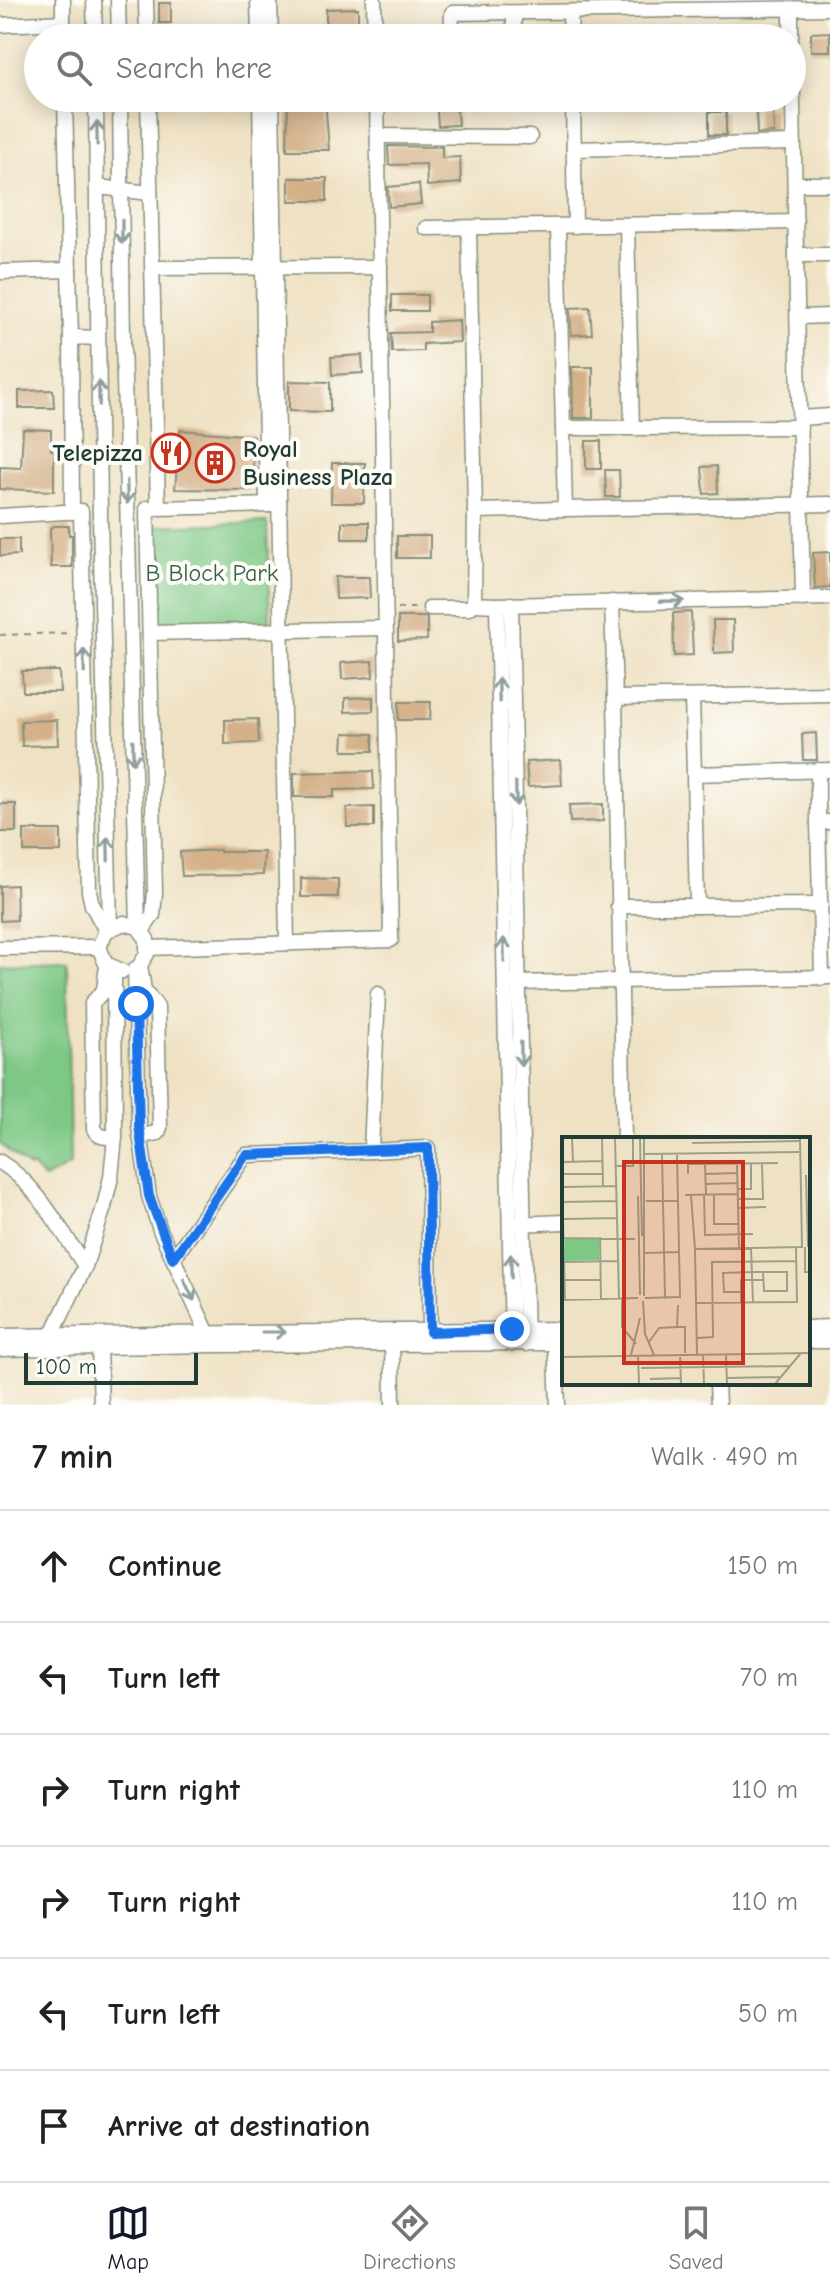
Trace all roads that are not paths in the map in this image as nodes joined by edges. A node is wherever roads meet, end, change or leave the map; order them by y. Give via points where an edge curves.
1 (63, 0) edge
2 (94, 0) edge
3 (118, 0) edge
4 (146, 0) edge
5 (258, 0) edge
6 (270, 0) edge
7 (374, 0) edge
8 (830, 8) edge
9 (791, 9) junction
10 (570, 12) junction
11 (514, 13) junction
12 (63, 22) joint
13 (95, 24) edge
14 (119, 24) edge
15 (147, 24) edge
16 (259, 24) edge
17 (271, 24) edge
18 (375, 24) edge
19 (452, 24) edge
20 (514, 24) edge
21 (570, 24) edge
22 (791, 24) edge
23 (0, 25) edge
24 (65, 112) edge
25 (96, 112) edge
26 (120, 112) edge
27 (148, 112) edge
28 (261, 112) edge
29 (272, 112) edge
30 (377, 112) edge
31 (573, 112) edge
32 (793, 112) edge
33 (378, 136) junction
34 (530, 137) dead end
35 (794, 143) junction
36 (574, 149) junction
37 (795, 184) junction
38 (830, 184) edge
39 (98, 187) junction
40 (122, 190) junction
41 (150, 193) junction
42 (796, 222) junction
43 (558, 226) junction
44 (575, 226) junction
45 (627, 226) junction
46 (426, 228) dead end
47 (469, 228) junction
48 (796, 255) junction
49 (830, 255) edge
50 (380, 267) junction
51 (153, 268) junction
52 (269, 268) junction
53 (69, 270) junction
54 (0, 272) edge
55 (830, 316) edge
56 (798, 317) junction
57 (71, 337) junction
58 (98, 338) junction
59 (153, 339) junction
60 (123, 340) junction
61 (830, 416) edge
62 (800, 422) junction
63 (563, 428) junction
64 (632, 428) junction
65 (830, 504) edge
66 (272, 505) junction
67 (803, 505) junction
68 (158, 508) junction
69 (565, 509) junction
70 (475, 511) junction
71 (77, 512) junction
72 (0, 516) edge
73 (101, 568) junction
74 (129, 569) junction
75 (830, 598) edge
76 (803, 599) junction
77 (612, 602) junction
78 (474, 604) junction
79 (504, 604) junction
80 (430, 608) road end
81 (384, 628) junction
82 (280, 631) junction
83 (150, 633) junction
84 (830, 694) edge
85 (692, 697) junction
86 (615, 698) junction
87 (824, 770) edge
88 (694, 774) junction
89 (824, 822) edge
90 (821, 905) junction
91 (618, 906) junction
92 (697, 906) junction
93 (108, 929) junction
94 (140, 929) junction
95 (287, 943) junction
96 (99, 947) junction
97 (0, 948) edge
98 (148, 948) junction
99 (110, 967) junction
100 (138, 967) junction
101 (826, 978) edge
102 (620, 981) junction
103 (504, 983) junction
104 (520, 983) junction
105 (378, 994) dead end
106 (140, 1136) junction
107 (115, 1137) junction
108 (624, 1137) edge
109 (371, 1151) junction
110 (0, 1162) edge
111 (562, 1222) edge
112 (518, 1224) junction
113 (173, 1259) junction
114 (85, 1266) junction
115 (830, 1327) edge
116 (810, 1328) edge
117 (430, 1332) junction
118 (0, 1336) edge
119 (519, 1336) junction
120 (560, 1336) edge
121 (392, 1338) junction
122 (210, 1339) junction
123 (52, 1341) junction
124 (99, 1347) junction
125 (0, 1349) edge
126 (717, 1385) edge
127 (101, 1405) edge
128 (393, 1405) edge
129 (558, 1405) edge
130 (718, 1405) edge

1 - 12 street
2 - 13 street
3 - 14 street
4 - 15 street
5 - 16 street
6 - 17 street
7 - 18 street
8 - 9 street
9 - 10 street
9 - 22 street
10 - 11 street
10 - 21 street
11 - 19 street via 452,13
11 - 20 street
12 - 23 street
24 - 53 street
39 -> 25 street
26 - 40 street
27 - 41 street
28 - 52 street
29 - 52 street
30 - 33 street
31 - 36 street
32 - 35 street
33 - 34 street
33 - 50 street
35 - 36 street
35 - 37 street
36 - 44 street
37 - 38 street
37 - 42 street
39 - 40 street
39 - 58 street
40 - 41 street
40 -> 60 street
41 - 51 street
42 - 45 street
42 - 48 street
43 - 44 street
43 - 47 street
43 - 63 street
44 - 45 street
45 - 64 street
46 - 47 street
47 - 70 street
48 - 49 street
48 - 56 street
50 - 52 street
50 - 81 street
51 - 52 street
51 - 59 street
52 - 66 street
53 - 54 street
53 - 57 street
55 - 56 street
56 - 62 street
57 - 58 street
57 - 71 street
73 -> 58 street
59 - 60 street
59 - 68 street
60 -> 74 street
61 - 62 street
62 - 64 street
62 - 67 street
63 - 64 street
63 - 69 street
65 - 67 street
66 - 68 street
66 - 82 street
67 - 69 street
67 - 76 street
68 - 83 street via 147,508
69 - 70 street
70 - 78 street
71 - 72 street
93 -> 71 street via 89,891
73 - 74 street
93 -> 73 street
74 -> 94 street
75 - 76 street
77 -> 76 street
77 - 79 street
77 - 86 street
78 - 79 street
78 - 80 street
103 -> 79 street
79 -> 104 street
81 - 82 street
81 - 95 street via 391,940
82 - 83 street
82 - 95 street
83 - 94 street via 155,907
84 - 85 street
85 - 86 street
85 - 88 street
86 - 91 street
87 - 88 street
87 - 89 street
88 - 92 street
89 - 90 street
90 - 92 street
90 - 101 street
91 - 92 street
91 - 102 street
93 - 94 street via 124,923
93 - 96 street
94 - 98 street
95 - 98 street
96 - 97 street
96 - 99 street
98 - 100 street
99 - 100 street
99 - 107 street
99 - 107 street via 104,990 92,1003 94,1129 97,1135
100 - 106 street
100 - 106 street via 144,990 157,1007 160,1127 158,1133
101 - 102 street
102 - 104 street
102 - 108 street
103 - 104 street
103 - 112 street
104 -> 112 street
105 - 109 street
106 - 113 street via 149,1196
107 - 114 street via 104,1207
109 - 113 street via 246,1155
109 - 117 street via 428,1148
110 - 114 street via 32,1190
111 - 112 street
112 - 119 street
113 -> 122 street
114 - 123 street
115 - 116 street
117 - 119 street
117 - 121 street
118 - 123 street
119 - 120 street
119 - 121 street
120 - 129 street
121 - 122 street
121 - 128 street
122 - 123 street
122 - 124 street
123 - 124 street
123 - 125 street
124 - 127 street
126 - 130 street

